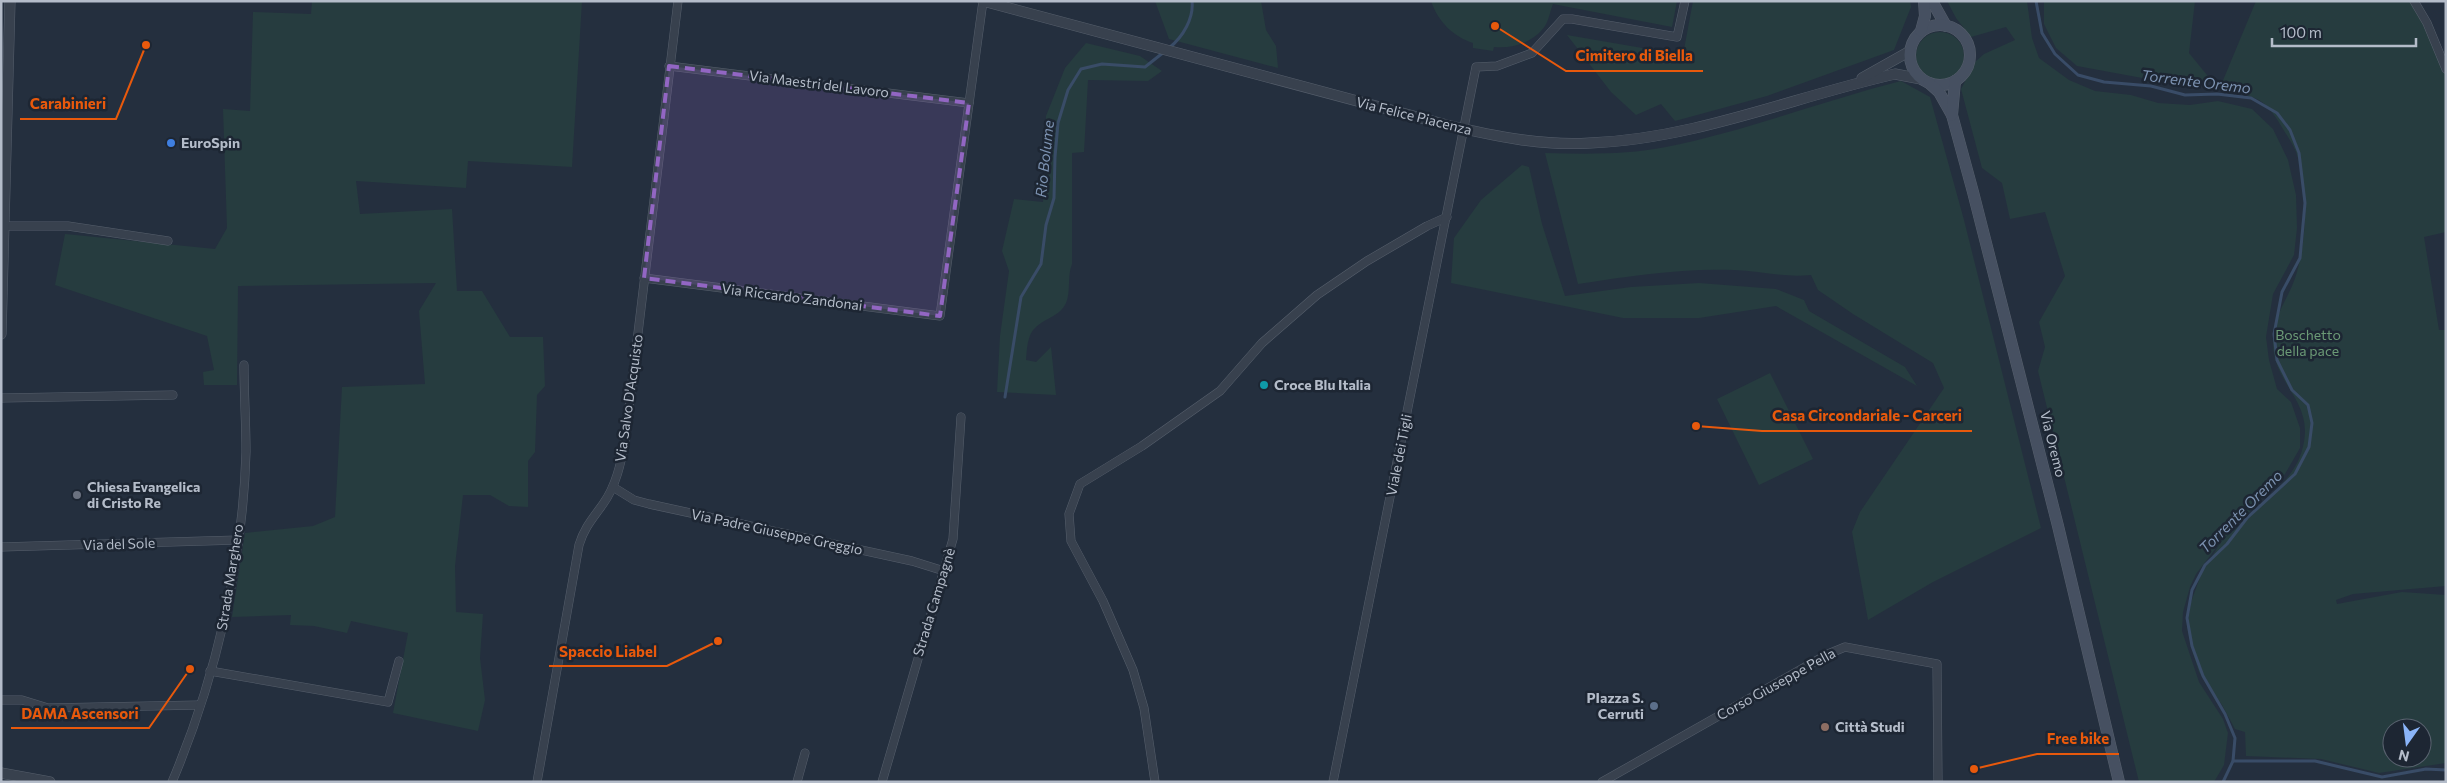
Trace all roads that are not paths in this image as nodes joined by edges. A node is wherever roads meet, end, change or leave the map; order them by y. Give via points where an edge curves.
1 (10, 1) edge
2 (678, 1) edge
3 (983, 1) edge
4 (1685, 1) edge
5 (1924, 1) edge
6 (1932, 1) edge
7 (2414, 1) edge
8 (1946, 26) junction
9 (1921, 31) junction
10 (1910, 51) junction
11 (669, 66) junction
12 (2446, 69) edge
13 (1925, 81) junction
14 (1955, 81) junction
15 (1850, 85) junction
16 (969, 102) junction
17 (1952, 115) junction
18 (1463, 129) junction
19 (1447, 217) junction
20 (4, 226) junction
21 (168, 241) dead end
22 (644, 278) junction
23 (2, 280) edge
24 (1, 334) edge
25 (244, 365) dead end
26 (173, 395) dead end
27 (1, 398) edge
28 (961, 417) dead end
29 (613, 487) junction
30 (238, 540) junction
31 (1, 547) edge
32 (944, 571) junction
33 (399, 661) dead end
34 (210, 671) junction
35 (1, 700) edge
36 (200, 705) junction
37 (805, 753) dead end
38 (1, 773) edge
39 (50, 782) edge
40 (172, 782) edge
41 (537, 782) edge
42 (796, 782) edge
43 (882, 782) edge
44 (1155, 782) edge
45 (1333, 782) edge
46 (1602, 782) edge
47 (1938, 782) edge
48 (2119, 782) edge

1 - 20 street
2 - 11 street, Via Salvo D'Acquisto
3 - 16 street
3 - 18 street, Via Felice Piacenza
4 - 18 street, Viale dei Tigli via 1677,37 1563,19 1532,53 1497,66 1476,67
5 - 9 main road
6 - 8 main road
7 - 12 street
8 - 9 main road
8 - 14 main road via 1961,34 1969,51 1967,68
9 - 10 main road
10 - 13 main road via 1912,67
10 - 15 street, Via Felice Piacenza
11 - 16 street, Via Maestri del Lavoro
11 - 22 street, Via Salvo D'Acquisto
13 - 14 main road via 1938,85
13 - 15 street, Via Felice Piacenza via 1896,74
13 - 17 main road, Via Oremo via 1939,92
14 - 17 main road, Via Oremo
15 - 18 street, Via Felice Piacenza via 1694,129 1642,139 1588,144 1522,141
16 - 22 street, Via Riccardo Zandonai via 940,316
17 - 48 main road, Via Oremo via 2010,332
18 - 19 street, Viale dei Tigli
19 - 44 street via 1367,261 1317,296 1262,343 1220,391 1142,446 1080,484 1069,514 1071,541 1103,601 1133,670 1144,708
19 - 45 street, Viale dei Tigli
20 - 21 street via 68,226
20 - 23 street
22 - 29 street, Via Salvo D'Acquisto via 625,441
23 - 24 street
25 - 30 street, Strada Marghero via 246,453
26 - 27 street
28 - 32 street, Strada Campagnè via 953,538
29 - 32 street, Via Padre Giuseppe Greggio via 634,500 649,504 912,561
29 - 41 street, Via Salvo D'Acquisto via 587,525 579,545
30 - 31 street, Via del Sole
30 - 34 street, Strada Marghero via 224,621
32 - 43 street, Strada Campagnè
33 - 34 street via 388,702
34 - 36 street, Strada Marghero
35 - 36 street via 22,700 48,708
36 - 40 street, Strada Marghero
37 - 42 street
38 - 39 street
46 - 47 street, Corso Giuseppe Pella via 1845,647 1937,664

